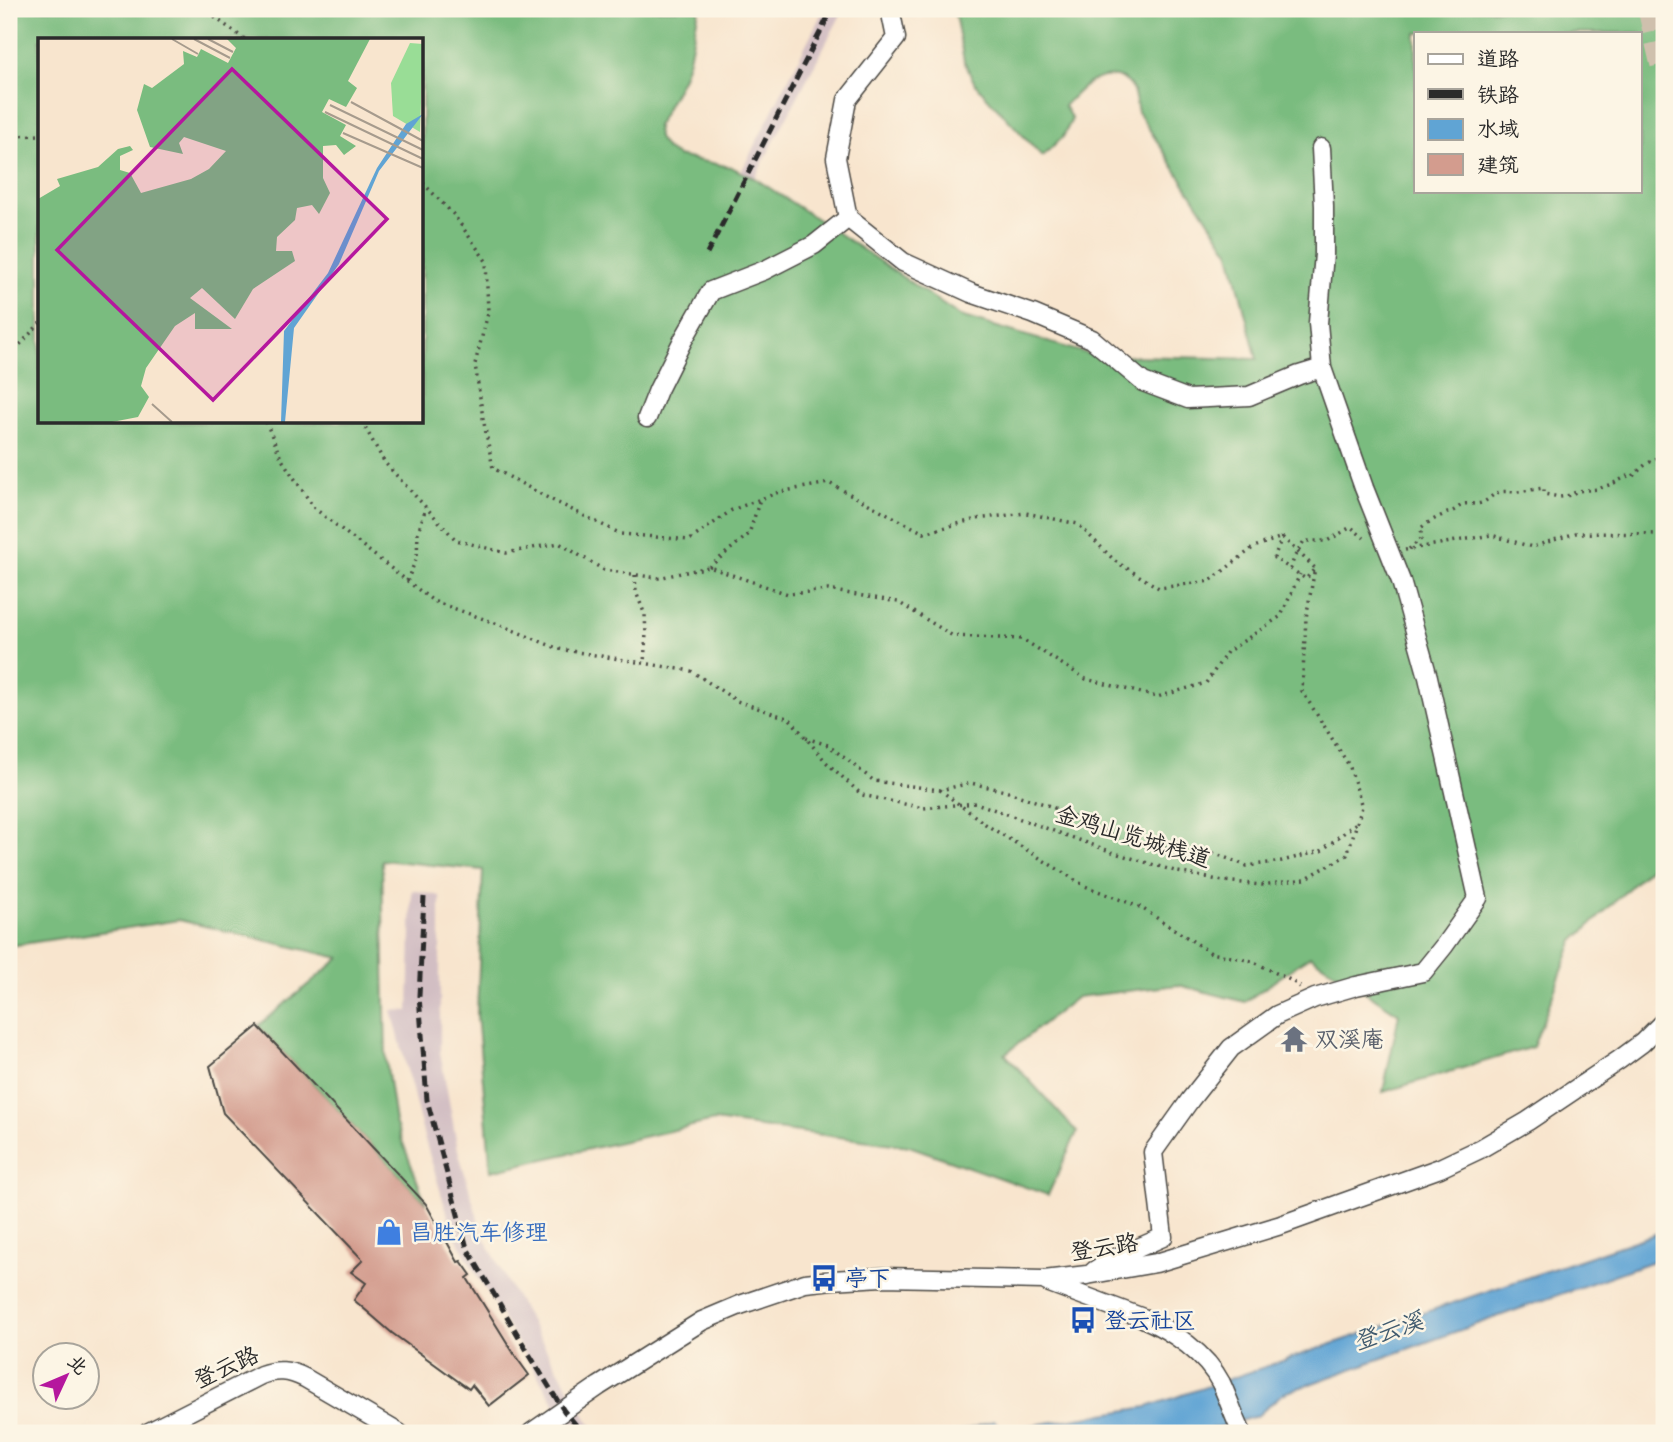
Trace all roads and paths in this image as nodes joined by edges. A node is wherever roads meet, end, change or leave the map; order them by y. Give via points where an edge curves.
1 (203, 9) edge
2 (890, 9) edge
3 (243, 38) edge
4 (38, 135) edge
5 (9, 139) edge
6 (1321, 148) dead end
7 (424, 184) edge
8 (848, 218) junction
9 (38, 325) edge
10 (9, 350) edge
11 (1322, 368) junction
12 (647, 418) dead end
13 (267, 424) edge
14 (363, 424) edge
15 (1664, 454) edge
16 (760, 499) junction
17 (426, 507) junction
18 (1664, 534) edge
19 (1282, 537) junction
20 (1386, 542) junction
21 (1407, 550) junction
22 (709, 567) junction
23 (1315, 568) junction
24 (1290, 569) junction
25 (1300, 574) junction
26 (635, 575) junction
27 (407, 581) junction
28 (644, 663) junction
29 (806, 738) junction
30 (940, 790) junction
31 (1356, 823) junction
32 (1315, 998) junction
33 (1664, 1021) edge
34 (1087, 1275) junction
35 (1044, 1280) junction
36 (1240, 1428) edge
37 (147, 1433) edge
38 (399, 1433) edge
39 (531, 1433) edge

1 - 3 path
2 - 8 street via 896,38 848,100 836,158
4 - 5 path
6 - 11 street via 1324,254 1318,323
7 - 16 path, bridge via 454,215 486,261 488,313 475,364 493,468 621,534 690,540 732,510
8 - 11 street via 904,262 1092,339 1143,382 1188,400 1249,396
8 - 12 street via 814,245 711,291
9 - 10 path via 14,351
11 - 20 street
13 - 27 path, 金鸡山览城栈道, bridge via 281,458 314,508
14 - 17 path via 386,463
15 - 21 path via 1633,476 1598,489 1560,497 1544,494 1544,488 1529,489 1467,503 1425,524 1421,539
16 - 19 path, bridge via 829,483 924,533 976,519 1026,513 1078,524 1115,561 1159,589 1210,581 1254,547
16 - 22 path via 749,534
17 - 26 path via 456,541 506,553 559,542 604,570
17 - 27 path via 417,557
18 - 21 path via 1576,533 1532,547 1491,535
19 - 23 path, bridge
19 - 24 path via 1274,558
20 - 21 path
20 - 24 path via 1374,545 1351,527 1327,541 1304,541
20 - 32 street via 1428,677 1478,898 1423,972
22 - 25 path via 788,594 828,590 898,602 953,636 1022,639 1086,679 1157,697 1206,682 1227,652 1281,616
22 - 26 path via 659,578
23 - 25 path via 1306,579
23 - 31 path, 金鸡山览城栈道, bridge via 1306,618 1302,691 1350,767 1362,807
24 - 25 path
26 - 28 path via 645,615
27 - 28 path, 金鸡山览城栈道, bridge via 433,601 559,649
28 - 29 path, 金鸡山览城栈道, bridge via 691,671 737,701 790,719
29 - 30 path via 828,745 874,781
29 - 31 path, 金鸡山览城栈道, bridge via 862,795 923,808 976,803 1118,854 1223,881 1262,885 1305,879 1347,855
30 - 31 path via 971,783 1005,791 1050,806 1129,843 1213,853 1247,866 1321,851
30 - 32 path via 988,826 1085,886 1140,907 1211,953 1252,961
32 - 34 street via 1276,1015 1231,1048 1153,1152 1163,1237
33 - 34 street, 登云路 via 1642,1043 1539,1114 1440,1168 1179,1257
34 - 35 street, 登云路
35 - 36 street via 1156,1324 1180,1339 1220,1382
35 - 39 street, 登云路 via 882,1277 805,1283 702,1321
37 - 38 street, 登云路 via 261,1375 283,1370

